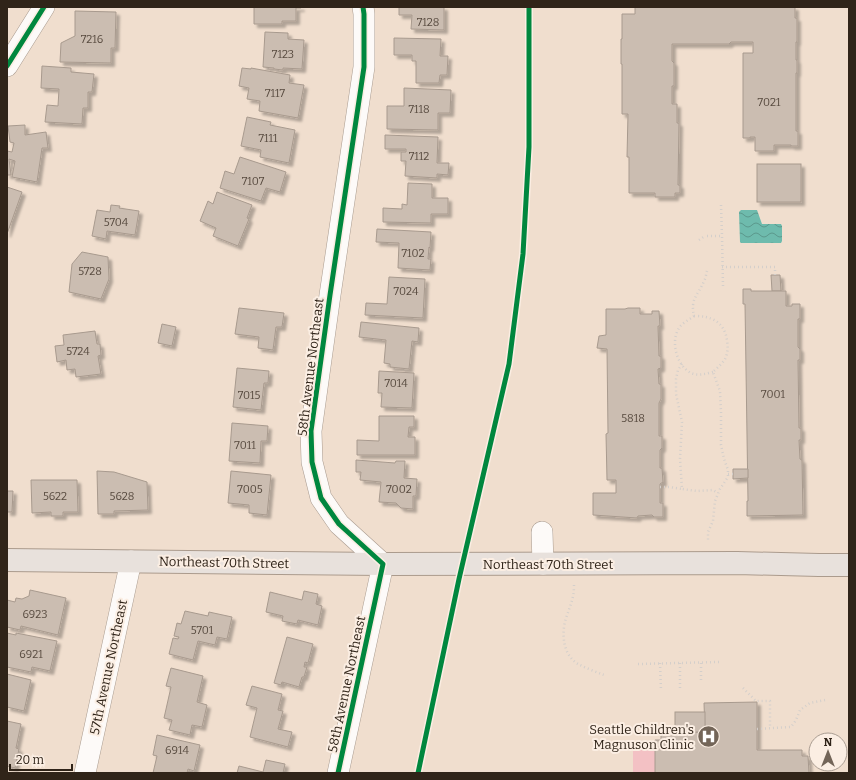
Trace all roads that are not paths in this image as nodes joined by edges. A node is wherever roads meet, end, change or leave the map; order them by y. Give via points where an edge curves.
1 (44, 7) edge
2 (363, 7) edge
3 (7, 66) edge
4 (542, 532) dead end
5 (7, 560) edge
6 (131, 561) junction
7 (383, 564) junction
8 (543, 564) junction
9 (849, 565) edge
10 (85, 773) edge
11 (338, 773) edge

1 - 3 street
2 - 7 street, 58th Avenue Northeast via 364,67 311,431 312,462 321,498 339,524
4 - 8 street
5 - 6 main road, Northeast 70th Street
6 - 7 main road, Northeast 70th Street
6 - 10 street, 57th Avenue Northeast
7 - 8 main road, Northeast 70th Street
7 - 11 street, 58th Avenue Northeast
8 - 9 main road, Northeast 70th Street

